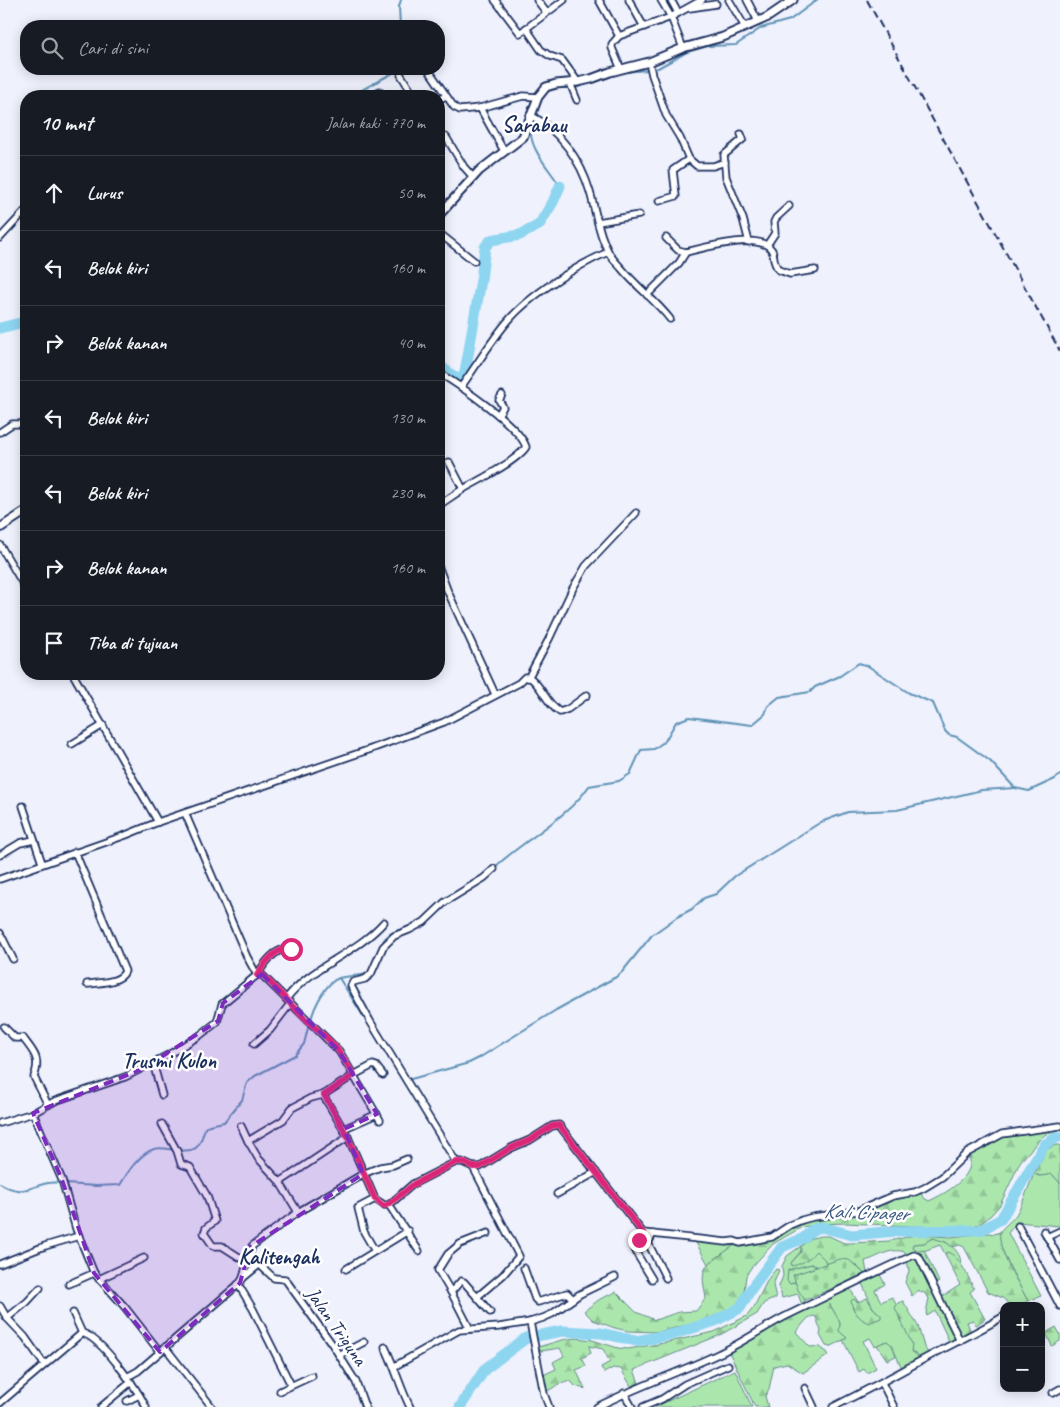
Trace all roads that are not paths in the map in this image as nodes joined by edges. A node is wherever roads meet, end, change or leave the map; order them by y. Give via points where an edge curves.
1 (494, 0) edge
2 (537, 0) edge
3 (564, 0) edge
4 (599, 0) edge
5 (629, 0) edge
6 (662, 0) edge
7 (670, 0) edge
8 (702, 0) edge
9 (729, 0) edge
10 (747, 0) edge
11 (793, 0) edge
12 (716, 4) dead end
13 (687, 8) junction
14 (546, 12) junction
15 (678, 13) junction
16 (671, 17) junction
17 (758, 20) junction
18 (644, 27) junction
19 (745, 27) junction
20 (524, 30) junction
21 (619, 36) junction
22 (683, 48) junction
23 (650, 67) junction
24 (621, 69) junction
25 (401, 75) dead end
26 (432, 75) edge
27 (573, 86) junction
28 (410, 90) edge
29 (441, 90) edge
30 (445, 96) edge
31 (538, 97) junction
32 (577, 100) dead end
33 (480, 108) junction
34 (533, 116) junction
35 (740, 134) dead end
36 (446, 137) dead end
37 (504, 151) junction
38 (689, 158) junction
39 (725, 162) junction
40 (473, 177) junction
41 (659, 201) dead end
42 (789, 206) dead end
43 (445, 208) edge
44 (639, 215) dead end
45 (20, 216) edge
46 (598, 222) junction
47 (0, 238) edge
48 (445, 238) edge
49 (666, 238) dead end
50 (749, 242) junction
51 (767, 244) junction
52 (608, 252) junction
53 (686, 252) junction
54 (474, 261) dead end
55 (816, 270) dead end
56 (647, 295) junction
57 (670, 319) dead end
58 (445, 376) edge
59 (461, 387) junction
60 (502, 395) dead end
61 (498, 415) junction
62 (20, 424) edge
63 (0, 432) edge
64 (449, 462) dead end
65 (463, 489) junction
66 (445, 501) edge
67 (636, 513) dead end
68 (20, 515) edge
69 (0, 528) edge
70 (0, 545) edge
71 (20, 579) edge
72 (445, 584) edge
73 (528, 678) junction
74 (77, 680) edge
75 (495, 694) junction
76 (587, 695) dead end
77 (103, 725) junction
78 (72, 744) dead end
79 (23, 806) dead end
80 (184, 813) junction
81 (158, 822) junction
82 (34, 840) junction
83 (75, 852) junction
84 (0, 855) edge
85 (42, 863) junction
86 (494, 869) dead end
87 (0, 879) edge
88 (384, 922) dead end
89 (0, 933) edge
90 (291, 949) dead end
91 (13, 959) dead end
92 (257, 975) junction
93 (87, 984) dead end
94 (288, 1002) junction
95 (4, 1027) dead end
96 (254, 1044) dead end
97 (153, 1063) junction
98 (354, 1075) junction
99 (383, 1075) dead end
100 (324, 1095) junction
101 (162, 1096) dead end
102 (48, 1105) junction
103 (33, 1113) junction
104 (377, 1114) junction
105 (380, 1120) dead end
106 (0, 1123) edge
107 (162, 1124) dead end
108 (241, 1126) dead end
109 (1060, 1126) edge
110 (343, 1129) junction
111 (348, 1137) junction
112 (248, 1141) junction
113 (407, 1159) dead end
114 (456, 1162) junction
115 (473, 1167) junction
116 (596, 1172) junction
117 (363, 1174) junction
118 (280, 1182) junction
119 (557, 1194) dead end
120 (375, 1199) junction
121 (389, 1204) junction
122 (298, 1212) junction
123 (1018, 1226) dead end
124 (408, 1231) junction
125 (1060, 1231) edge
126 (488, 1233) dead end
127 (643, 1233) junction
128 (653, 1234) junction
129 (78, 1236) junction
130 (375, 1251) junction
131 (420, 1251) dead end
132 (249, 1255) junction
133 (144, 1258) dead end
134 (1060, 1258) edge
135 (247, 1262) junction
136 (0, 1264) edge
137 (260, 1264) junction
138 (524, 1268) dead end
139 (346, 1269) dead end
140 (94, 1272) junction
141 (615, 1277) dead end
142 (243, 1278) junction
143 (666, 1278) dead end
144 (99, 1279) junction
145 (652, 1279) dead end
146 (69, 1284) dead end
147 (238, 1284) junction
148 (40, 1288) dead end
149 (452, 1292) junction
150 (477, 1297) junction
151 (573, 1299) junction
152 (0, 1306) edge
153 (1060, 1306) edge
154 (490, 1312) dead end
155 (72, 1313) dead end
156 (7, 1318) junction
157 (1000, 1318) edge
158 (530, 1322) junction
159 (470, 1329) junction
160 (82, 1332) junction
161 (960, 1341) junction
162 (364, 1342) dead end
163 (165, 1347) junction
164 (385, 1347) dead end
165 (160, 1352) junction
166 (339, 1355) junction
167 (44, 1364) junction
168 (728, 1365) dead end
169 (395, 1366) junction
170 (312, 1376) dead end
171 (129, 1380) junction
172 (882, 1383) junction
173 (291, 1385) junction
174 (805, 1388) dead end
175 (1060, 1389) edge
176 (280, 1391) dead end
177 (1053, 1392) dead end
178 (624, 1393) junction
179 (139, 1395) junction
180 (126, 1401) dead end
181 (0, 1403) edge
182 (101, 1407) edge
183 (146, 1407) edge
184 (212, 1407) edge
185 (365, 1407) edge
186 (410, 1407) edge
187 (549, 1407) edge
188 (596, 1407) edge
189 (632, 1407) edge
190 (643, 1407) edge
191 (814, 1407) edge
192 (833, 1407) edge
193 (894, 1407) edge

1 - 20 street via 518,32
2 - 14 street
3 - 14 street
4 - 21 street
5 - 18 street
6 - 16 street
7 - 15 street
8 - 13 street
9 - 19 street
10 - 17 street
11 - 17 street
12 - 13 street
13 - 15 street
14 - 20 street
15 - 16 street
16 - 18 street
16 - 22 street
17 - 19 street
18 - 21 street
19 - 22 street
20 - 27 street via 541,50 562,60
21 - 24 street via 612,48
22 - 23 street
23 - 24 street
23 - 38 street via 666,115
24 - 27 street
25 - 28 street
26 - 29 street
27 - 31 street via 550,85
27 - 32 street
30 - 33 street via 457,109
31 - 33 street via 523,96
31 - 34 street
33 - 37 street
34 - 37 street via 523,137
34 - 46 street via 573,155 584,174
35 - 39 street via 743,139 724,154
36 - 40 street
37 - 40 street
38 - 39 street via 703,167
38 - 41 street via 672,171 676,196
39 - 50 street via 726,177
40 - 43 street
42 - 51 street via 776,218 775,233
44 - 46 street
45 - 47 street
46 - 52 street
48 - 54 street
49 - 53 street via 678,250
50 - 51 street
50 - 53 street
51 - 55 street via 779,270 790,274
52 - 56 street
52 - 59 street via 549,286 509,320
53 - 56 street
56 - 57 street
58 - 59 street
59 - 61 street
60 - 61 street via 499,400 503,407
61 - 65 street via 523,440 526,448
62 - 63 street via 12,424
64 - 65 street
65 - 66 street
67 - 73 street via 586,566
68 - 69 street
70 - 71 street
72 - 75 street
73 - 75 street
73 - 76 street via 533,679 560,712
74 - 77 street
75 - 80 street via 444,722
77 - 78 street
77 - 81 street
79 - 82 street
80 - 81 street
80 - 92 street
81 - 83 street
82 - 84 street via 20,843
82 - 85 street
83 - 85 street
83 - 93 street via 126,971 107,982
85 - 87 street
86 - 114 street via 445,902 424,922 391,938 371,974 351,986
88 - 94 street via 339,958 298,984
89 - 91 street
90 - 92 street via 277,952
92 - 94 street via 262,974
92 - 97 street via 222,1004 217,1022
94 - 96 street via 270,1030
94 - 98 street via 338,1050
95 - 102 street via 15,1038 24,1038 36,1056 34,1077
97 - 101 street
97 - 102 street via 125,1077
98 - 99 street via 374,1065
98 - 100 street
98 - 104 street
100 - 110 street
100 - 112 street via 292,1108 283,1120
102 - 103 street
103 - 106 street
103 - 129 street via 63,1183
104 - 105 street
104 - 110 street
107 - 135 street via 181,1164 192,1169 207,1196 215,1222 204,1233 212,1246 221,1246
108 - 112 street
109 - 128 street via 1002,1134 967,1153 942,1177 924,1188 893,1196 858,1212 807,1218 772,1237 726,1242
110 - 111 street
111 - 117 street
111 - 118 street
112 - 118 street via 258,1158
113 - 117 street
114 - 115 street
114 - 121 street via 414,1184
115 - 116 street via 484,1166 511,1148 559,1125
115 - 150 street via 519,1256
116 - 119 street
116 - 127 street
117 - 120 street
117 - 122 street
118 - 122 street
120 - 121 street via 384,1206
120 - 130 street via 358,1208 364,1232
121 - 124 street
122 - 132 street via 252,1246
123 - 153 street
124 - 130 street
124 - 131 street
125 - 134 street via 1046,1234
126 - 149 street via 460,1244 439,1268
127 - 128 street
127 - 145 street via 634,1246
128 - 143 street via 648,1243
129 - 136 street
129 - 140 street
130 - 139 street
132 - 135 street
132 - 137 street, Jalan Triguna
133 - 144 street
135 - 142 street
137 - 142 street
137 - 166 street, Jalan Triguna via 274,1278 285,1279
138 - 151 street via 538,1302 567,1293
140 - 144 street
140 - 146 street
141 - 151 street
142 - 147 street
144 - 165 street
147 - 163 street
147 - 173 street
148 - 156 street
149 - 150 street via 463,1281
149 - 159 street
150 - 154 street
151 - 158 street via 552,1314
152 - 156 street
155 - 160 street
156 - 167 street
157 - 161 street
158 - 159 street
158 - 187 street
159 - 169 street via 452,1333
160 - 167 street
160 - 171 street via 104,1349
161 - 172 street
161 - 178 street via 919,1257 914,1254 787,1315 719,1354
162 - 166 street
163 - 165 street
163 - 184 street
164 - 169 street
165 - 171 street
166 - 185 street, Jalan Triguna via 356,1382
167 - 181 street
168 - 190 street
169 - 186 street
170 - 173 street
171 - 179 street
171 - 182 street
172 - 192 street
172 - 193 street
173 - 176 street
174 - 191 street
175 - 177 street
178 - 188 street
178 - 189 street
179 - 180 street
179 - 183 street

